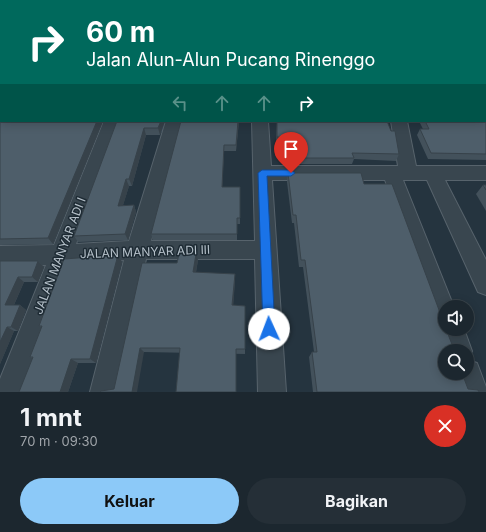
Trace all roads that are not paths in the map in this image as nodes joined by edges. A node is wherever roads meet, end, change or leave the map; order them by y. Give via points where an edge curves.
1 (112, 122) edge
2 (174, 122) edge
3 (260, 122) edge
4 (399, 122) edge
5 (262, 173) junction
6 (486, 173) edge
7 (401, 174) junction
8 (433, 174) junction
9 (266, 250) junction
10 (134, 251) junction
11 (61, 255) junction
12 (0, 256) edge
13 (484, 277) edge
14 (441, 300) edge
15 (470, 380) edge
16 (8, 392) edge
17 (104, 392) edge
18 (272, 392) edge
19 (474, 392) edge

1 - 11 street, JALAN MANYAR ADI I
2 - 10 street
3 - 5 street
4 - 7 street via 405,161
5 - 7 street
5 - 9 street
6 - 8 street
7 - 8 street
7 - 14 street
8 - 13 street
9 - 10 street, JALAN MANYAR ADI III
9 - 18 street
10 - 11 street, JALAN MANYAR ADI III
10 - 17 street
11 - 12 street, JALAN MANYAR ADI III
11 - 16 street, JALAN MANYAR ADI I
15 - 19 street

